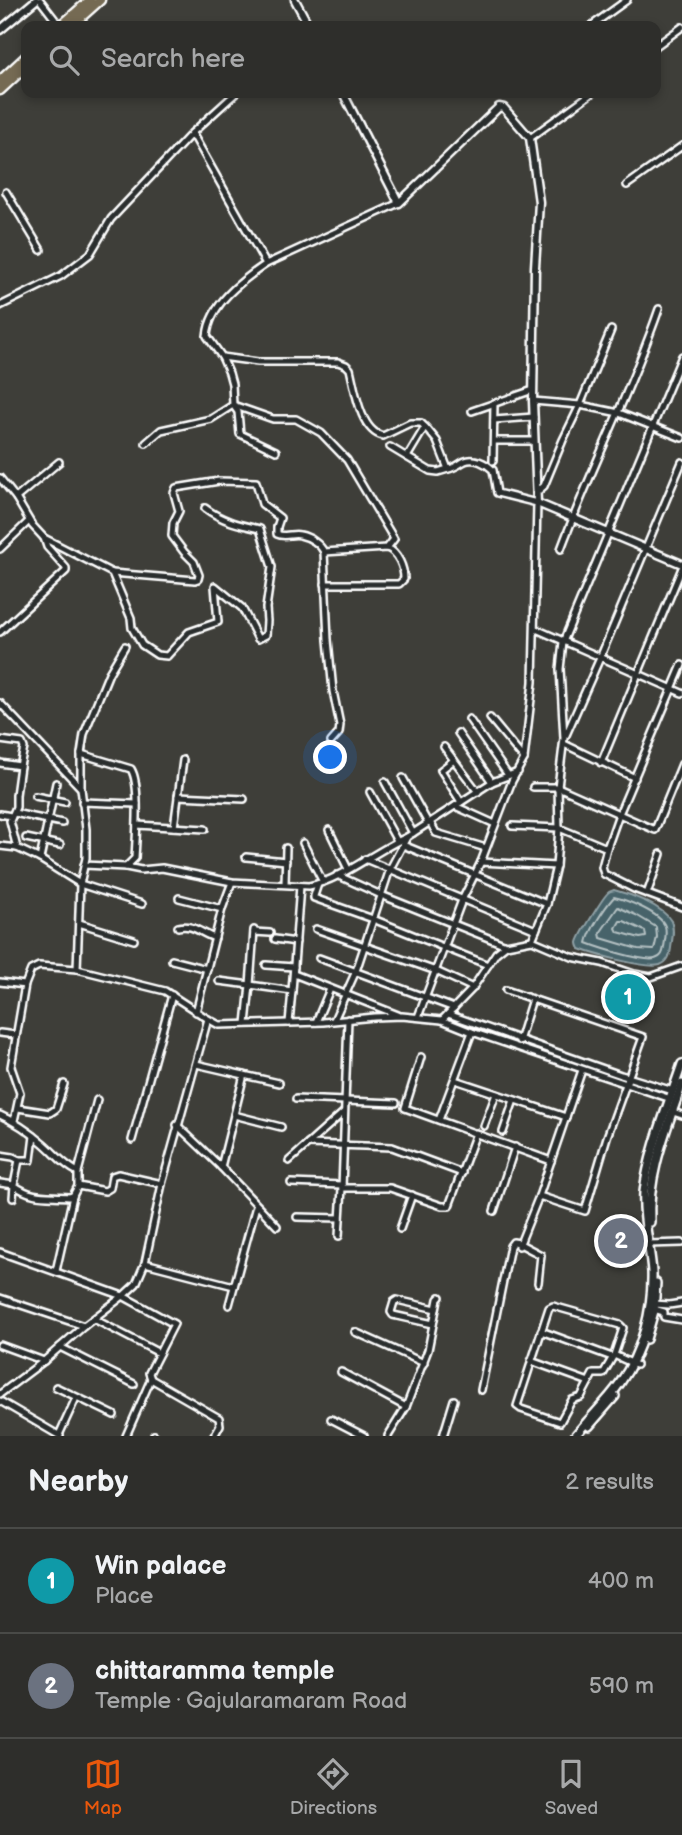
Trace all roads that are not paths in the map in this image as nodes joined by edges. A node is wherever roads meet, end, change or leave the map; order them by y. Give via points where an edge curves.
1 (38, 0) edge
2 (90, 0) edge
3 (100, 0) edge
4 (295, 0) edge
5 (626, 0) edge
6 (56, 21) edge
7 (66, 21) edge
8 (77, 21) edge
9 (306, 21) edge
10 (598, 21) edge
11 (682, 27) edge
12 (0, 30) edge
13 (661, 42) edge
14 (21, 61) edge
15 (21, 71) edge
16 (0, 80) edge
17 (0, 90) edge
18 (230, 98) edge
19 (346, 98) edge
20 (585, 98) edge
21 (192, 133) junction
22 (530, 138) junction
23 (682, 146) edge
24 (627, 185) dead end
25 (6, 192) dead end
26 (399, 203) junction
27 (41, 250) dead end
28 (266, 264) junction
29 (0, 306) edge
30 (659, 309) dead end
31 (611, 330) dead end
32 (682, 356) edge
33 (222, 357) junction
34 (533, 390) junction
35 (533, 401) junction
36 (494, 403) junction
37 (233, 405) junction
38 (580, 405) junction
39 (472, 411) dead end
40 (619, 413) junction
41 (534, 417) junction
42 (494, 420) junction
43 (653, 426) junction
44 (425, 427) junction
45 (682, 439) edge
46 (494, 441) junction
47 (534, 441) junction
48 (146, 443) dead end
49 (390, 447) dead end
50 (276, 451) dead end
51 (407, 457) junction
52 (494, 461) dead end
53 (59, 462) dead end
54 (682, 463) edge
55 (448, 469) junction
56 (0, 478) edge
57 (536, 494) junction
58 (16, 498) junction
59 (537, 503) junction
60 (205, 508) dead end
61 (572, 519) junction
62 (29, 521) junction
63 (608, 532) junction
64 (44, 538) junction
65 (387, 548) junction
66 (0, 549) edge
67 (561, 549) dead end
68 (646, 549) junction
69 (324, 552) junction
70 (682, 566) edge
71 (112, 573) junction
72 (326, 584) junction
73 (536, 629) junction
74 (0, 632) edge
75 (563, 642) junction
76 (125, 646) dead end
77 (600, 658) junction
78 (682, 665) edge
79 (638, 675) junction
80 (672, 689) junction
81 (682, 693) edge
82 (0, 703) edge
83 (489, 718) dead end
84 (468, 719) dead end
85 (458, 733) dead end
86 (0, 740) edge
87 (564, 741) junction
88 (331, 742) dead end
89 (444, 747) dead end
90 (81, 754) junction
91 (524, 759) junction
92 (183, 760) dead end
93 (454, 760) junction
94 (0, 763) edge
95 (601, 763) junction
96 (682, 764) edge
97 (20, 766) junction
98 (518, 772) junction
99 (508, 775) junction
100 (403, 778) dead end
101 (635, 778) junction
102 (385, 782) dead end
103 (492, 782) junction
104 (56, 783) dead end
105 (533, 787) dead end
106 (558, 787) junction
107 (81, 788) junction
108 (370, 792) dead end
109 (478, 792) junction
110 (35, 796) dead end
111 (178, 796) junction
112 (244, 799) dead end
113 (52, 800) junction
114 (65, 802) dead end
115 (82, 802) junction
116 (136, 804) junction
117 (458, 804) junction
118 (0, 814) edge
119 (620, 814) junction
120 (12, 815) junction
121 (48, 820) junction
122 (62, 823) dead end
123 (429, 823) junction
124 (495, 824) junction
125 (137, 825) junction
126 (512, 826) dead end
127 (174, 827) junction
128 (559, 828) junction
129 (205, 829) dead end
130 (328, 830) dead end
131 (410, 835) junction
132 (26, 838) dead end
133 (43, 841) junction
134 (303, 843) dead end
135 (400, 843) junction
136 (60, 845) dead end
137 (0, 846) edge
138 (17, 848) junction
139 (286, 848) dead end
140 (486, 848) junction
141 (607, 848) junction
142 (662, 854) dead end
143 (246, 857) dead end
144 (40, 859) junction
145 (365, 859) junction
146 (286, 861) junction
147 (481, 862) junction
148 (84, 865) junction
149 (556, 866) junction
150 (126, 867) junction
151 (348, 869) junction
152 (390, 869) junction
153 (474, 874) junction
154 (337, 875) junction
155 (232, 882) junction
156 (321, 883) junction
157 (80, 884) junction
158 (285, 884) junction
159 (300, 886) junction
160 (647, 894) junction
161 (381, 895) junction
162 (179, 898) dead end
163 (462, 900) junction
164 (142, 904) dead end
165 (547, 904) junction
166 (682, 907) edge
167 (222, 909) junction
168 (373, 919) junction
169 (79, 923) junction
170 (453, 924) junction
171 (178, 926) dead end
172 (316, 929) dead end
173 (536, 930) junction
174 (270, 933) dead end
175 (215, 938) junction
176 (275, 939) dead end
177 (134, 940) dead end
178 (532, 940) junction
179 (296, 942) junction
180 (506, 945) junction
181 (364, 947) junction
182 (445, 947) junction
183 (319, 958) dead end
184 (173, 960) dead end
185 (266, 965) dead end
186 (488, 965) junction
187 (682, 966) edge
188 (294, 967) junction
189 (76, 969) junction
190 (207, 969) junction
191 (356, 971) junction
192 (436, 971) junction
193 (294, 974) junction
194 (219, 981) dead end
195 (0, 982) edge
196 (25, 985) junction
197 (250, 985) junction
198 (472, 988) junction
199 (330, 989) junction
200 (506, 990) dead end
201 (292, 991) junction
202 (172, 995) junction
203 (346, 995) junction
204 (426, 998) junction
205 (532, 999) junction
206 (454, 1008) junction
207 (197, 1012) junction
208 (448, 1014) junction
209 (402, 1016) junction
210 (418, 1017) junction
211 (208, 1019) junction
212 (348, 1019) junction
213 (334, 1020) junction
214 (442, 1020) junction
215 (316, 1022) junction
216 (289, 1023) junction
217 (246, 1024) junction
218 (472, 1032) junction
219 (0, 1033) edge
220 (16, 1035) junction
221 (520, 1039) junction
222 (517, 1047) junction
223 (421, 1057) dead end
224 (196, 1064) junction
225 (682, 1065) edge
226 (582, 1070) junction
227 (244, 1075) junction
228 (629, 1077) junction
229 (455, 1080) junction
230 (279, 1083) dead end
231 (64, 1084) dead end
232 (626, 1084) junction
233 (682, 1084) edge
234 (496, 1094) junction
235 (672, 1095) junction
236 (296, 1099) dead end
237 (97, 1100) dead end
238 (514, 1100) junction
239 (345, 1101) junction
240 (396, 1103) dead end
241 (18, 1108) junction
242 (344, 1112) junction
243 (673, 1112) junction
244 (0, 1115) edge
245 (234, 1115) junction
246 (682, 1115) edge
247 (566, 1117) junction
248 (439, 1120) junction
249 (14, 1121) junction
250 (177, 1125) junction
251 (484, 1126) dead end
252 (281, 1127) dead end
253 (503, 1132) dead end
254 (476, 1133) junction
255 (34, 1136) junction
256 (132, 1140) dead end
257 (308, 1144) junction
258 (343, 1145) junction
259 (515, 1147) junction
260 (0, 1156) edge
261 (19, 1160) junction
262 (551, 1160) junction
263 (289, 1161) dead end
264 (221, 1167) junction
265 (78, 1172) junction
266 (461, 1173) junction
267 (0, 1183) edge
268 (291, 1183) dead end
269 (162, 1184) junction
270 (14, 1185) junction
271 (78, 1186) junction
272 (342, 1186) junction
273 (412, 1195) junction
274 (73, 1196) junction
275 (539, 1196) junction
276 (13, 1198) dead end
277 (256, 1206) junction
278 (494, 1210) dead end
279 (297, 1217) dead end
280 (340, 1218) junction
281 (277, 1226) dead end
282 (400, 1229) dead end
283 (340, 1236) dead end
284 (682, 1243) edge
285 (651, 1244) junction
286 (521, 1245) junction
287 (0, 1252) edge
288 (145, 1263) junction
289 (56, 1271) junction
290 (538, 1283) dead end
291 (234, 1286) junction
292 (123, 1296) junction
293 (440, 1297) dead end
294 (0, 1298) edge
295 (682, 1303) edge
296 (229, 1306) dead end
297 (658, 1307) junction
298 (436, 1309) junction
299 (94, 1319) junction
300 (682, 1320) edge
301 (433, 1324) junction
302 (84, 1326) junction
303 (541, 1331) junction
304 (355, 1332) dead end
305 (0, 1345) edge
306 (60, 1347) junction
307 (159, 1353) junction
308 (613, 1356) junction
309 (44, 1361) junction
310 (531, 1361) junction
311 (424, 1363) junction
312 (634, 1364) junction
313 (341, 1372) dead end
314 (151, 1379) junction
315 (589, 1382) junction
316 (134, 1384) dead end
317 (56, 1387) dead end
318 (3, 1388) edge
319 (481, 1390) dead end
320 (0, 1394) edge
321 (76, 1398) junction
322 (454, 1399) dead end
323 (0, 1401) edge
324 (406, 1408) junction
325 (114, 1415) dead end
326 (331, 1419) dead end
327 (60, 1436) edge
328 (126, 1436) edge
329 (214, 1436) edge
330 (364, 1436) edge
331 (388, 1436) edge
332 (443, 1436) edge
333 (575, 1436) edge
334 (581, 1436) edge

1 - 6 street
1 - 12 street
2 - 7 main road
3 - 8 main road
4 - 9 street
5 - 10 street
11 - 13 street
14 - 16 main road
15 - 17 main road
18 - 21 street
19 - 26 street
20 - 22 street
21 - 28 street
21 - 29 street via 111,219 90,254 61,276
22 - 26 street via 499,107
22 - 34 street via 539,202
23 - 24 street
25 - 27 street
26 - 28 street
28 - 33 street via 230,293 208,327 207,336
30 - 40 street
31 - 38 street
32 - 43 street
33 - 37 street via 232,384
33 - 44 street via 338,362 350,369 364,422 377,435 416,422
34 - 35 street
34 - 36 street
35 - 38 street
35 - 41 street
36 - 39 street
36 - 42 street
37 - 48 street via 211,419 161,430
37 - 50 street via 240,434
37 - 65 street via 273,419 296,419 321,433 347,460 373,501 394,539
38 - 40 street
38 - 57 street via 544,486
40 - 43 street
40 - 61 street
41 - 42 street
41 - 47 street
42 - 46 street
43 - 45 street
43 - 63 street
44 - 51 street
44 - 55 street via 437,441
46 - 47 street
46 - 52 street
47 - 57 street
49 - 51 street
51 - 55 street via 430,471
53 - 58 street
54 - 68 street
55 - 59 street via 468,460 482,462 493,470 497,494
56 - 58 street
57 - 59 street
58 - 62 street
59 - 61 street
59 - 73 street
60 - 71 street via 237,524 260,528 272,567 266,635 258,639 242,608 215,586 218,622 189,632 167,656 157,655 142,645 132,628
61 - 63 street
61 - 67 street
62 - 64 street
62 - 66 street
63 - 68 street
63 - 75 street
64 - 71 street
64 - 74 street via 66,571
65 - 69 street
65 - 72 street via 395,553 404,574 399,584
68 - 70 street
68 - 77 street
69 - 71 street via 302,535 277,534 280,518 262,503 256,482 219,481 179,486 174,493 178,511 172,536 194,562 198,579
69 - 72 street
70 - 79 street
72 - 88 street via 333,691 340,725
73 - 75 street
73 - 91 street
75 - 77 street
75 - 87 street
76 - 90 street via 88,722
77 - 79 street
77 - 87 street
78 - 80 street
79 - 80 street
79 - 95 street
80 - 81 street
80 - 101 street
82 - 107 street
83 - 91 street
84 - 99 street
85 - 103 street
86 - 97 street via 22,743
87 - 95 street
87 - 106 street
89 - 93 street
90 - 107 street
90 - 116 street via 131,769
91 - 98 street
92 - 111 street
93 - 109 street
93 - 117 street via 441,770
94 - 97 street
95 - 101 street
96 - 119 street via 654,830
97 - 120 street
98 - 99 street
98 - 124 street
99 - 103 street
100 - 123 street
101 - 119 street
102 - 131 street
103 - 109 street
104 - 113 street
105 - 106 street
106 - 119 street
106 - 128 street
107 - 115 street
108 - 135 street
109 - 117 street
110 - 113 street
111 - 112 street
111 - 127 street
113 - 114 street
113 - 121 street
115 - 116 street
115 - 148 street
116 - 125 street
117 - 123 street
117 - 124 street
118 - 120 street
119 - 141 street
120 - 121 street
120 - 138 street
121 - 122 street
121 - 133 street
123 - 131 street
123 - 140 street via 436,833
124 - 140 street
125 - 127 street
125 - 150 street via 135,858
126 - 128 street
127 - 129 street
128 - 141 street
128 - 149 street
130 - 151 street
131 - 135 street
132 - 133 street
133 - 136 street
133 - 144 street
134 - 156 street
135 - 145 street
135 - 152 street
135 - 153 street
137 - 138 street
138 - 144 street
139 - 146 street
140 - 147 street
141 - 160 street via 604,874
142 - 160 street
143 - 146 street
144 - 157 street
145 - 151 street
145 - 152 street
146 - 158 street
147 - 149 street
147 - 153 street
148 - 150 street
148 - 157 street
149 - 165 street
150 - 155 street via 162,868
151 - 154 street
152 - 161 street
152 - 163 street
153 - 163 street
153 - 165 street
154 - 156 street
154 - 161 street
155 - 158 street
155 - 167 street
156 - 159 street
156 - 168 street via 314,898
157 - 164 street
157 - 169 street
158 - 159 street
159 - 179 street
160 - 166 street
161 - 168 street
161 - 170 street
162 - 167 street
163 - 170 street
163 - 173 street
165 - 173 street
167 - 175 street
168 - 181 street
168 - 182 street
169 - 177 street
169 - 189 street
170 - 180 street
170 - 182 street
171 - 175 street via 192,926
172 - 181 street
173 - 178 street
174 - 197 street via 254,931
175 - 190 street
176 - 179 street
178 - 180 street
178 - 187 street via 572,957 651,977
179 - 188 street
180 - 186 street
181 - 191 street
181 - 192 street
182 - 186 street
182 - 192 street
183 - 191 street
184 - 190 street
185 - 188 street
186 - 198 street
188 - 193 street
189 - 196 street via 39,965 31,970
189 - 202 street
190 - 207 street
191 - 203 street
191 - 204 street
192 - 198 street
192 - 204 street
193 - 199 street
193 - 201 street
194 - 197 street
195 - 196 street
196 - 220 street
197 - 201 street
197 - 217 street
198 - 206 street
199 - 203 street
199 - 215 street
200 - 205 street
201 - 216 street
202 - 207 street
202 - 256 street
203 - 209 street
203 - 213 street
204 - 206 street
204 - 210 street
205 - 221 street
205 - 228 street via 643,1037
206 - 208 street
207 - 211 street
208 - 214 street
208 - 221 street
209 - 210 street
209 - 212 street
210 - 214 street
211 - 217 street via 219,1025
211 - 224 street
212 - 213 street
212 - 239 street
213 - 215 street
214 - 218 street
215 - 216 street
216 - 217 street
218 - 222 street
218 - 229 street
219 - 220 street
220 - 241 street via 11,1067 20,1093
221 - 222 street
221 - 228 street
222 - 226 street
223 - 248 street via 405,1108
224 - 227 street
224 - 250 street
225 - 235 main road
226 - 232 street
226 - 247 street
227 - 230 street
227 - 245 street
228 - 232 street
228 - 235 street
229 - 234 street
229 - 248 street
231 - 241 street via 53,1112
232 - 235 street
232 - 275 street via 585,1211
233 - 243 main road
234 - 238 street
234 - 251 street
235 - 285 main road via 645,1189
236 - 239 street
237 - 265 street
238 - 247 street
238 - 253 street
239 - 240 street
239 - 242 street
241 - 249 street
242 - 257 street
242 - 258 street
243 - 246 street
243 - 285 main road via 650,1194
244 - 249 street
245 - 252 street
245 - 264 street
247 - 262 street
248 - 254 street
249 - 255 street
250 - 264 street
250 - 269 street
254 - 259 street
254 - 266 street
255 - 261 street via 31,1160
255 - 265 street
257 - 258 street
257 - 263 street
258 - 266 street via 392,1147
258 - 272 street
259 - 262 street
259 - 278 street
260 - 261 street
261 - 270 street
262 - 275 street
264 - 277 street
265 - 271 street
266 - 273 street via 449,1206
267 - 270 street
268 - 272 street
269 - 271 street via 118,1174 112,1176 105,1191
269 - 288 street
270 - 274 street via 30,1195
270 - 276 street
271 - 274 street
272 - 273 street via 390,1188
272 - 280 street
273 - 282 street
274 - 289 street
275 - 286 street
277 - 281 street
277 - 291 street
279 - 280 street
280 - 283 street
284 - 285 street
285 - 297 main road
285 - 312 main road via 650,1298
286 - 290 street via 541,1255
286 - 319 street via 513,1242 510,1246
287 - 289 street
288 - 291 street
288 - 292 street via 136,1284
289 - 292 street
291 - 296 street
292 - 299 street
292 - 307 street via 174,1324
293 - 298 street
294 - 302 street
295 - 297 street
297 - 300 street via 664,1317
297 - 312 main road
298 - 301 street
298 - 301 street via 397,1300 391,1312
299 - 302 street
299 - 307 street
301 - 311 street
302 - 306 street
303 - 308 street
303 - 308 street via 553,1306 620,1325 623,1333
303 - 310 street
304 - 311 street
305 - 309 street
306 - 309 street
306 - 316 street
307 - 314 street via 149,1373
308 - 312 street
308 - 315 street via 603,1374 593,1374
309 - 318 street
310 - 315 street
310 - 315 street via 517,1402 521,1409 560,1422
311 - 324 street
312 - 333 main road
312 - 334 main road via 622,1387
313 - 324 street
314 - 328 street
314 - 329 street via 219,1419
317 - 321 street
318 - 320 street
321 - 325 street
321 - 327 street
322 - 332 street
323 - 327 street
324 - 331 street
326 - 330 street

